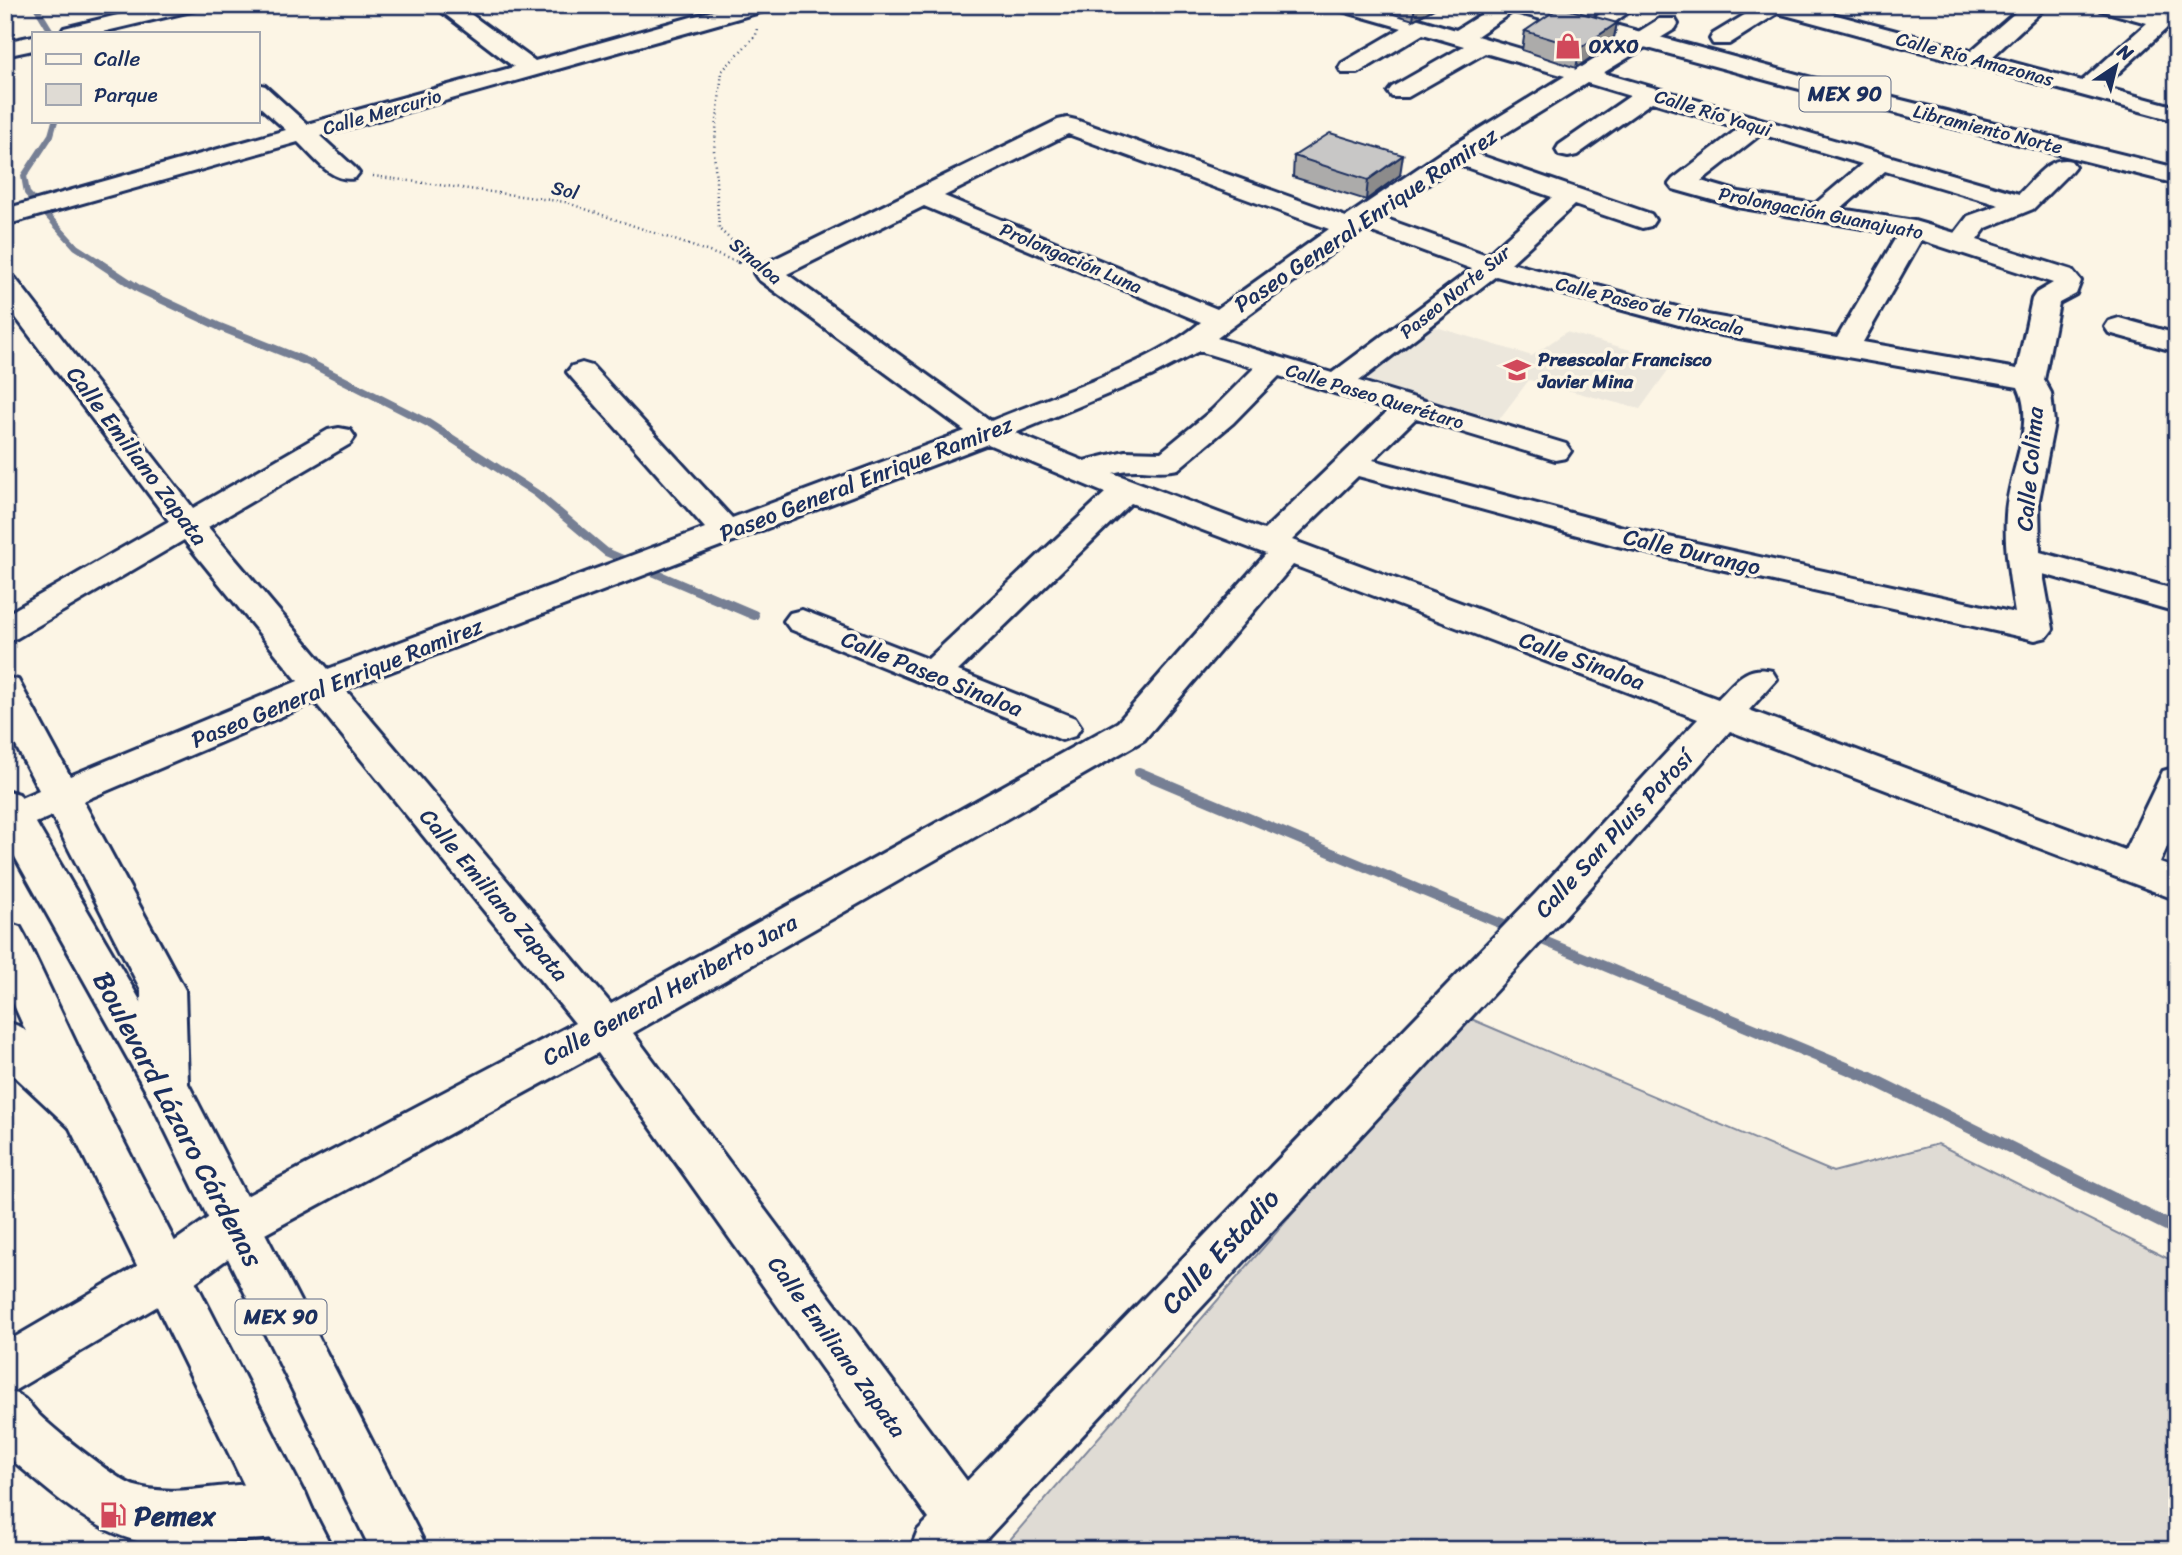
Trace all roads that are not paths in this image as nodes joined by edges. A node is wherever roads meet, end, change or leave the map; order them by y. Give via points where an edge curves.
1 (444, 5) edge
2 (1347, 5) edge
3 (1513, 5) edge
4 (1775, 5) edge
5 (2037, 5) edge
6 (2108, 5) edge
7 (743, 7) edge
8 (177, 11) edge
9 (1610, 12) edge
10 (1891, 13) dead end
11 (2172, 17) edge
12 (1455, 22) junction
13 (1667, 24) junction
14 (1421, 26) junction
15 (1870, 30) junction
16 (75, 32) edge
17 (1721, 39) junction
18 (1640, 41) junction
19 (32, 43) edge
20 (1484, 44) junction
21 (5, 49) edge
22 (1976, 59) junction
23 (1350, 68) dead end
24 (532, 69) junction
25 (1585, 74) junction
26 (1796, 81) junction
27 (2086, 90) junction
28 (1400, 92) dead end
29 (259, 93) edge
30 (1649, 93) junction
31 (1925, 95) junction
32 (2177, 114) edge
33 (1757, 126) junction
34 (304, 134) junction
35 (1568, 150) dead end
36 (1454, 155) junction
37 (1881, 162) junction
38 (2177, 164) edge
39 (2062, 166) junction
40 (346, 173) road end
41 (2177, 176) edge
42 (1570, 195) junction
43 (923, 196) junction
44 (2177, 200) edge
45 (2024, 204) junction
46 (28, 210) edge
47 (1820, 214) junction
48 (1642, 220) dead end
49 (1355, 223) junction
50 (1914, 229) junction
51 (1961, 243) junction
52 (1491, 266) junction
53 (768, 273) joint
54 (2067, 281) joint
55 (5, 284) edge
56 (1220, 320) junction
57 (2119, 327) dead end
58 (1196, 341) junction
59 (2177, 343) edge
60 (1846, 347) junction
61 (582, 372) dead end
62 (1264, 376) junction
63 (2029, 380) junction
64 (1336, 384) junction
65 (1410, 407) junction
66 (988, 433) junction
67 (339, 436) dead end
68 (1555, 451) dead end
69 (1351, 464) junction
70 (1084, 472) junction
71 (1126, 490) junction
72 (189, 525) junction
73 (727, 532) junction
74 (1278, 548) junction
75 (2024, 558) junction
76 (2177, 601) edge
77 (802, 621) dead end
78 (2035, 629) joint
79 (5, 630) edge
80 (933, 674) junction
81 (1759, 679) dead end
82 (319, 686) junction
83 (5, 689) edge
84 (1724, 714) junction
85 (1062, 727) dead end
86 (2177, 780) edge
87 (62, 795) junction
88 (8, 815) edge
89 (2136, 870) junction
90 (2177, 885) edge
91 (5, 938) edge
92 (1503, 953) joint
93 (605, 1028) junction
94 (5, 1039) edge
95 (165, 1083) junction
96 (87, 1116) junction
97 (235, 1226) junction
98 (166, 1275) junction
99 (5, 1371) edge
100 (5, 1414) edge
101 (296, 1531) edge
102 (951, 1536) edge
103 (400, 1550) edge

1 - 24 street
2 - 14 street, Calle Río Yaqui
3 - 9 street, Libramiento Norte / MEX 90
3 - 12 street
4 - 15 street, Calle Río Amazonas
4 - 17 street
5 - 22 street
6 - 11 street
7 - 24 street, Calle Mercurio
8 - 16 street
9 - 13 street, Libramiento Norte / MEX 90
9 - 18 street, Libramiento Norte / MEX 90
10 - 15 street
11 - 27 street
12 - 14 street, Calle Río Yaqui
12 - 20 street, Calle Río Yaqui
13 - 17 street, Libramiento Norte / MEX 90
13 - 18 street, Paseo General Enrique Ramirez
14 - 23 street
15 - 22 street, Calle Río Amazonas
17 - 31 street, Libramiento Norte / MEX 90
18 - 25 street, Paseo General Enrique Ramirez
18 - 26 street, Libramiento Norte / MEX 90
19 - 21 street
20 - 25 street, Calle Río Yaqui
20 - 28 street
22 - 27 street, Calle Río Amazonas
24 - 34 street, Calle Mercurio
25 - 30 street, Calle Río Yaqui
25 - 36 street, Paseo General Enrique Ramirez
26 - 39 street via 1879,113
26 - 41 street, Libramiento Norte / MEX 90
27 - 32 street, Calle Río Amazonas
29 - 34 street
30 - 33 street, Calle Río Yaqui
30 - 35 street
31 - 38 street
31 - 41 street, Libramiento Norte / MEX 90
33 - 37 street, Calle Río Yaqui
33 - 47 street, Prolongación Guanajuato via 1682,184 1737,200
34 - 40 street
34 - 46 street, Calle Mercurio
36 - 42 street
36 - 49 street, Paseo General Enrique Ramirez
37 - 45 street, Calle Río Yaqui
37 - 47 street
39 - 44 street
39 - 45 street
42 - 48 street
42 - 52 street, Paseo Norte Sur
43 - 49 street, Calle Paseo de Tlaxcala via 1067,125
43 - 53 street, Calle Paseo de Tlaxcala
43 - 56 street, Prolongación Luna
45 - 51 street via 1977,222
47 - 50 street, Prolongación Guanajuato
49 - 52 street, Calle Paseo de Tlaxcala
49 - 56 street, Paseo General Enrique Ramirez
50 - 51 street, Prolongación Guanajuato
50 - 60 street
51 - 54 street, Prolongación Guanajuato
52 - 60 street, Calle Paseo de Tlaxcala via 1705,323
52 - 64 street, Paseo Norte Sur
53 - 66 street, Sinaloa
54 - 63 street, Calle Colima via 2066,288 2046,299
55 - 72 street, Calle Emiliano Zapata
56 - 58 street, Paseo General Enrique Ramirez
57 - 59 street
58 - 62 street, Calle Paseo Querétaro
58 - 66 street, Paseo General Enrique Ramirez via 1141,370
60 - 63 street, Calle Paseo de Tlaxcala
61 - 73 street
62 - 64 street, Calle Paseo Querétaro
62 - 70 street via 1206,433 1167,462 1128,458
63 - 75 street, Calle Colima via 2037,390 2038,435 2023,499
64 - 65 street, Calle Paseo Querétaro
65 - 68 street, Calle Paseo Querétaro
65 - 69 street, Calle General Heriberto Jara
66 - 70 street, Calle Sinaloa
66 - 73 street, Paseo General Enrique Ramirez
67 - 72 street
69 - 74 street, Calle General Heriberto Jara
69 - 78 street, Calle Durango via 1618,536
70 - 71 street, Calle Sinaloa
71 - 74 street, Calle Sinaloa
71 - 80 street
72 - 79 street
72 - 82 street, Calle Emiliano Zapata
73 - 82 street, Paseo General Enrique Ramirez
74 - 84 street, Calle Sinaloa
74 - 93 street, Calle General Heriberto Jara via 1130,731
75 - 76 street
75 - 78 street, Calle Colima
77 - 80 street, Calle Paseo Sinaloa
80 - 85 street, Calle Paseo Sinaloa
81 - 84 street, Calle San Pluis Potosí
82 - 87 street, Paseo General Enrique Ramirez
82 - 93 street, Calle Emiliano Zapata
83 - 87 street
84 - 89 street, Calle Sinaloa
84 - 92 street, Calle San Pluis Potosí
86 - 89 street
87 - 88 street, Paseo General Enrique Ramirez
87 - 95 street via 163,990
88 - 95 street, Boulevard Lázaro Cárdenas / MEX 90
89 - 90 street, Calle Sinaloa
91 - 96 street
92 - 102 street, Calle Estadio
93 - 97 street, Calle General Heriberto Jara
93 - 102 street, Calle Emiliano Zapata
94 - 96 street
95 - 97 street, Boulevard Lázaro Cárdenas / MEX 90
96 - 98 street
97 - 98 street, Calle General Heriberto Jara
97 - 103 street, Boulevard Lázaro Cárdenas / MEX 90
98 - 99 street, Calle General Heriberto Jara
98 - 101 street
100 - 101 street via 75,1478 123,1511

